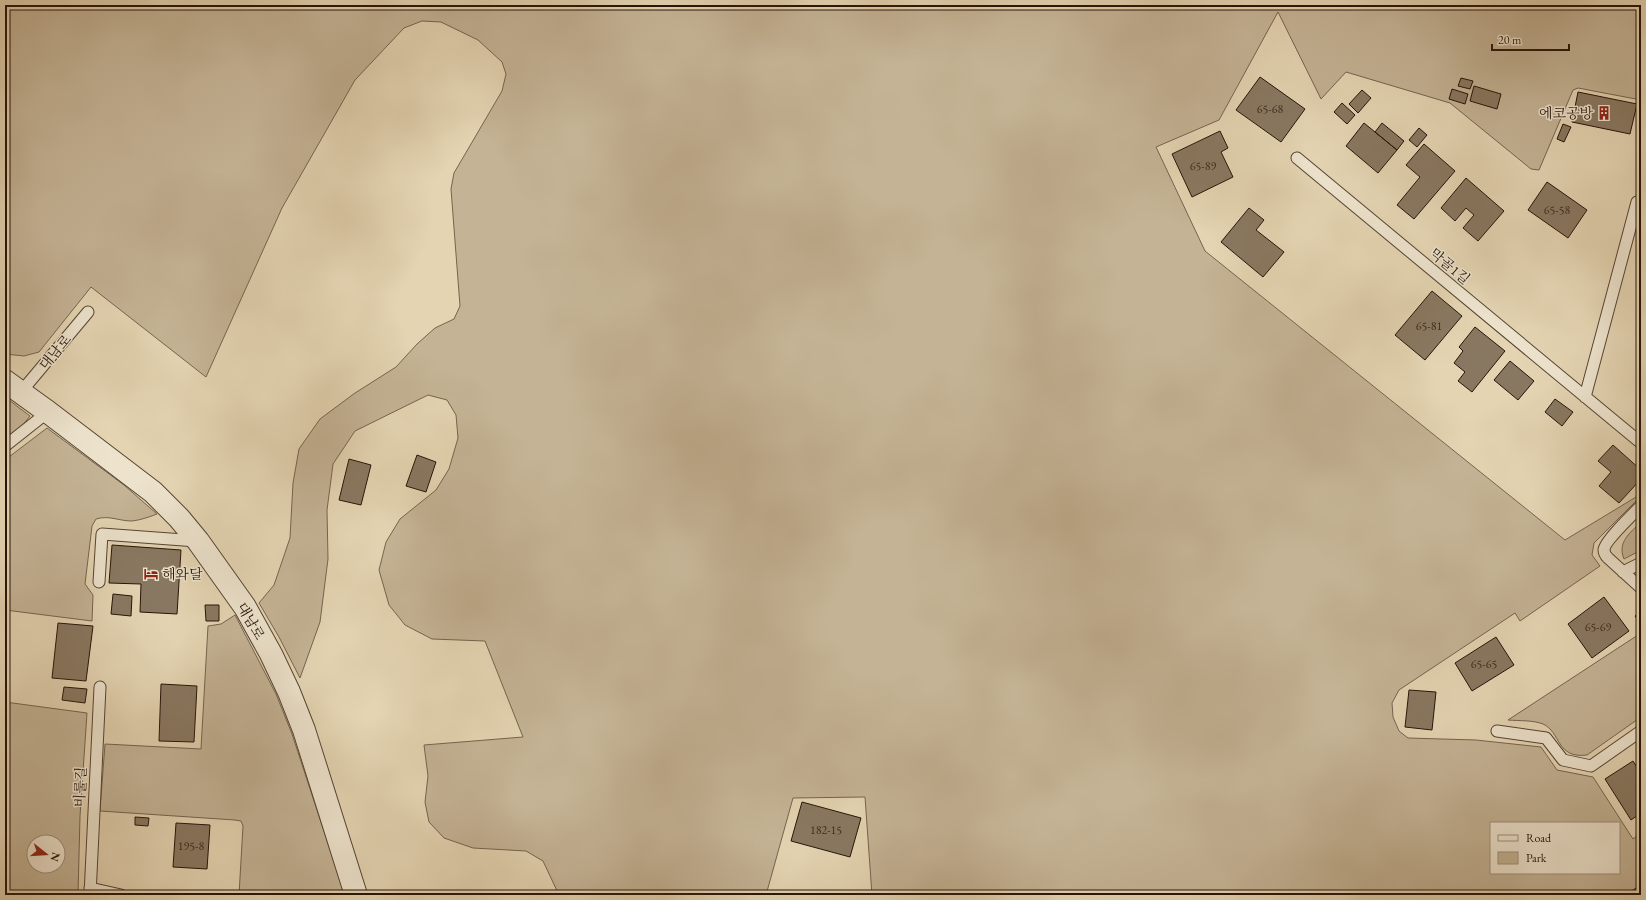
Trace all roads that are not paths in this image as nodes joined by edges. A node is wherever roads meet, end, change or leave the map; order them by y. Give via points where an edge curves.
1 (1297, 158) dead end
2 (1637, 202) dead end
3 (88, 312) dead end
4 (13, 386) edge
5 (1585, 397) junction
6 (48, 412) junction
7 (1641, 443) edge
8 (5, 446) edge
9 (1641, 506) edge
10 (198, 541) junction
11 (1641, 563) edge
12 (1623, 572) junction
13 (99, 582) dead end
14 (1641, 588) edge
15 (100, 687) dead end
16 (1641, 730) edge
17 (1497, 731) dead end
18 (90, 891) edge
19 (121, 895) edge
20 (356, 895) edge

1 - 5 lane, 막골1길
2 - 5 lane
3 - 4 lane, 대남로
4 - 6 street, 대남로
5 - 7 lane, 막골1길
6 - 8 lane
6 - 10 street, 대남로 via 153,492
9 - 12 lane via 1609,540 1604,550
10 - 13 lane via 102,534
10 - 20 street, 대남로 via 244,607 289,692 304,730
11 - 12 lane
12 - 14 lane
15 - 18 lane, 비룰길
16 - 17 lane via 1591,766 1563,760 1546,738
18 - 19 lane, 비룰길

